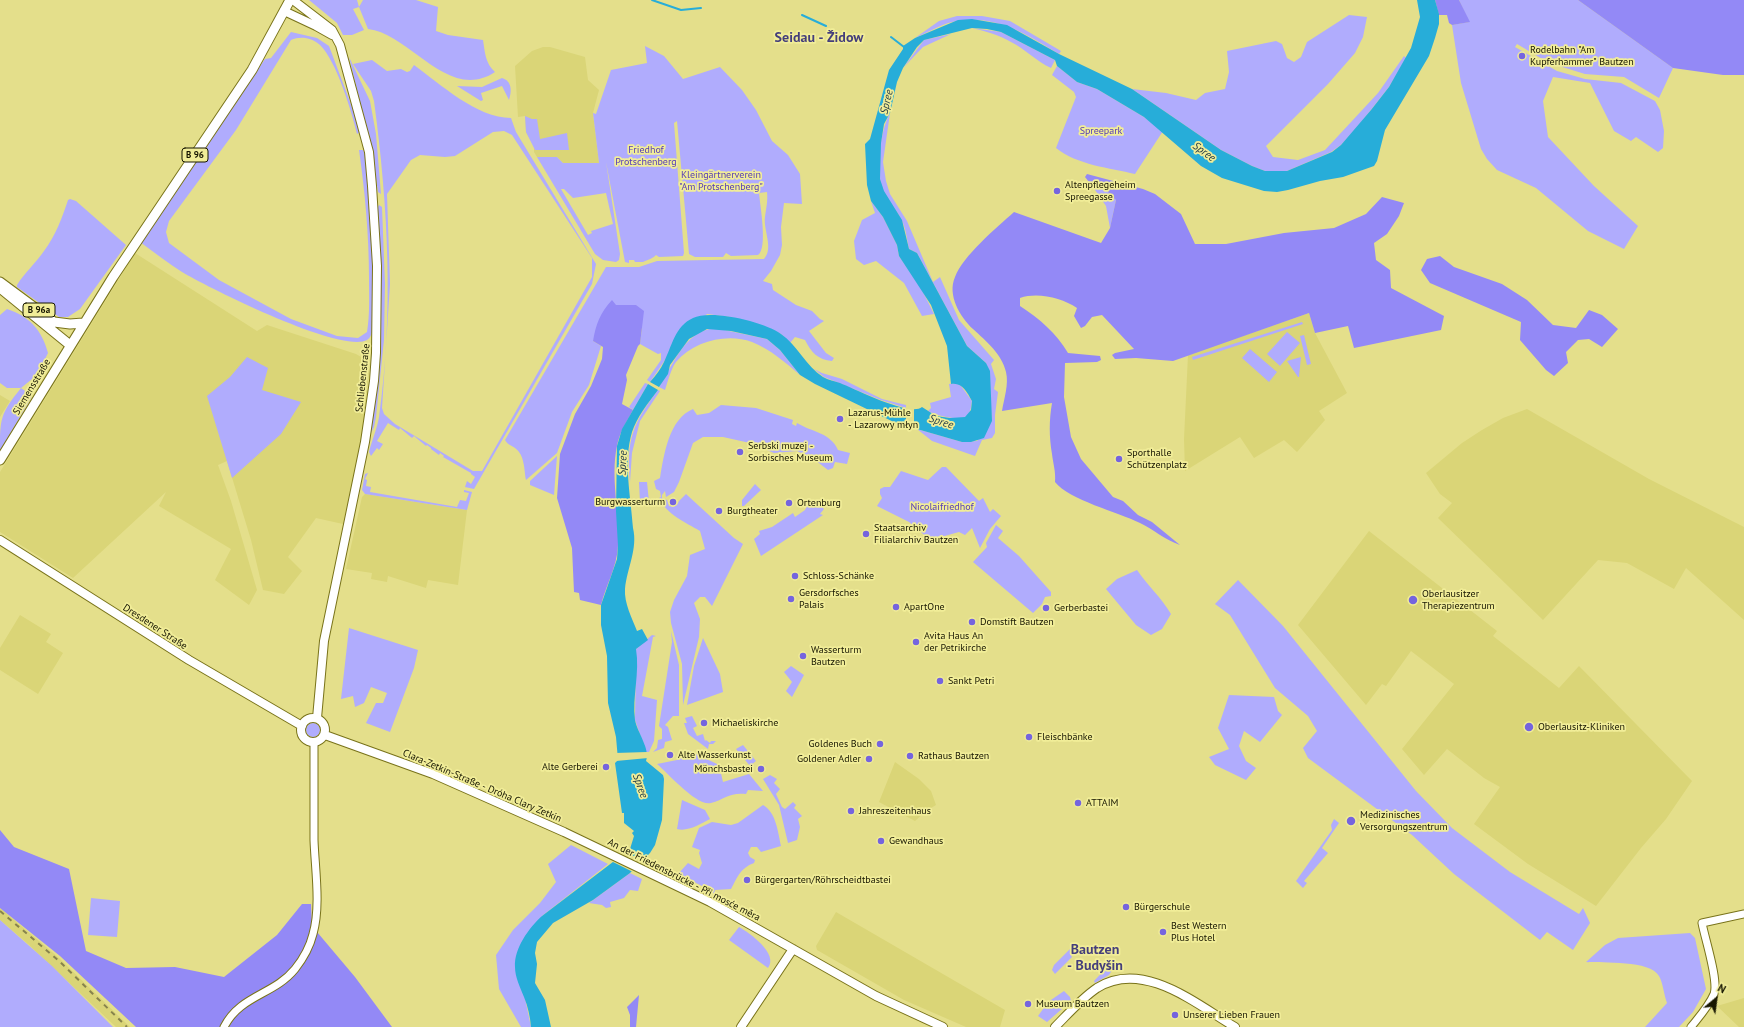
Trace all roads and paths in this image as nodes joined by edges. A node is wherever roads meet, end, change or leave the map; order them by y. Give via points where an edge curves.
1 (290, 0) edge
2 (293, 0) edge
3 (284, 11) junction
4 (338, 40) junction
5 (0, 282) edge
6 (0, 288) edge
7 (54, 322) junction
8 (83, 323) junction
9 (76, 336) junction
10 (70, 345) junction
11 (0, 460) edge
12 (0, 540) edge
13 (317, 718) junction
14 (302, 726) junction
15 (325, 735) junction
16 (314, 742) junction
17 (564, 832) joint
18 (1744, 914) edge
19 (794, 949) junction
20 (939, 1025) edge
21 (224, 1027) edge
22 (741, 1027) edge
23 (1055, 1027) edge
24 (1236, 1027) edge
25 (1691, 1027) edge

1 - 3 main road, B 96
2 - 4 main road, Schliebenstraße via 325,23
3 - 4 main road via 325,30
3 - 8 main road, B 96 via 252,70
4 - 13 main road, Schliebenstraße via 369,152 377,273 376,353 374,387 365,442 324,641
5 - 7 main road, B 96a
6 - 10 main road, B 96a
7 - 8 main road, B 96a
7 - 9 main road, B 96a
8 - 9 main road, B 96
9 - 10 main road, B 96
10 - 11 main road, Siemensstraße / B 96
12 - 14 main road, Dresdener Straße via 191,661
13 - 14 main road via 306,720
13 - 15 main road via 325,727
14 - 16 main road via 303,737
15 - 16 main road
15 - 17 main road, Clara-Zetkin-Straße - Dróha Clary Zetkin via 433,774
16 - 21 street via 315,926 310,944 301,962 286,979 236,1008
17 - 19 main road, An der Friedensbrücke - Při mosće měra via 710,902
18 - 25 street via 1702,923 1715,989 1709,1003
19 - 20 main road, An der Friedensbrücke - Při mosće měra via 876,996
19 - 22 main road
23 - 24 main road via 1094,991 1125,978 1147,979 1159,983

